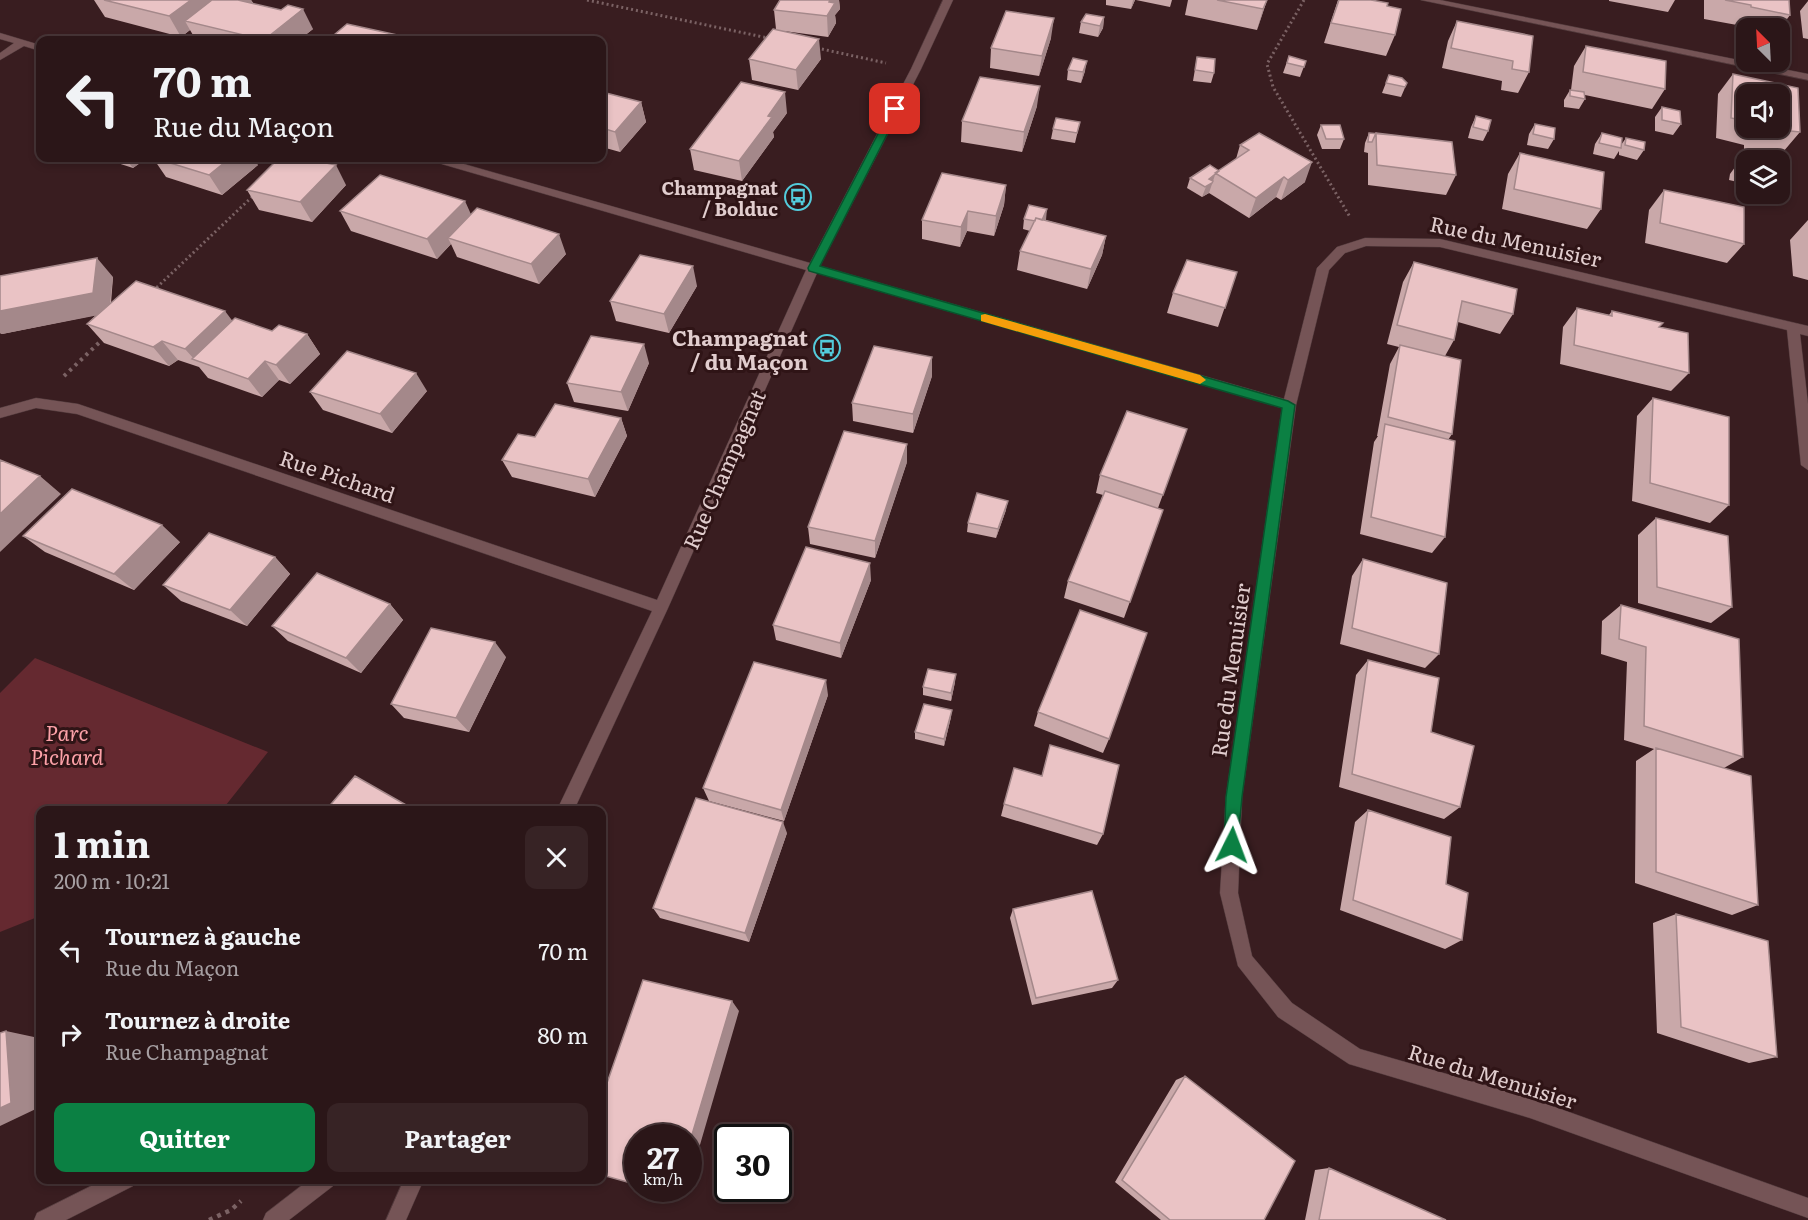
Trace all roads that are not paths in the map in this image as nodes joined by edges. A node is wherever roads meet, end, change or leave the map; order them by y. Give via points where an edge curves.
1 (948, 0) edge
2 (1426, 0) edge
3 (0, 36) edge
4 (21, 43) junction
5 (36, 47) edge
6 (0, 57) edge
7 (1808, 77) edge
8 (446, 162) edge
9 (813, 268) junction
10 (1793, 327) junction
11 (1808, 331) edge
12 (1288, 405) junction
13 (0, 413) edge
14 (1808, 465) edge
15 (661, 608) junction
16 (567, 806) edge
17 (116, 1184) edge
18 (320, 1184) edge
19 (412, 1184) edge
20 (1808, 1208) edge
21 (44, 1220) edge
22 (273, 1220) edge
23 (396, 1220) edge

1 - 9 street, Rue Champagnat
2 - 7 street
3 - 4 street
4 - 5 street
4 - 6 street
8 - 9 street
9 - 12 street
9 - 15 street, Rue Champagnat
10 - 11 street, Rue du Menuisier
10 - 12 street, Rue du Menuisier via 1440,243 1365,242 1341,250 1323,268
10 - 14 street
12 - 20 street, Rue du Menuisier via 1234,797 1229,893 1244,960 1285,1010 1356,1057 1530,1108
13 - 15 street, Rue Pichard via 36,403 78,409
15 - 16 street, Rue Champagnat
17 - 21 street
18 - 22 street
19 - 23 street

